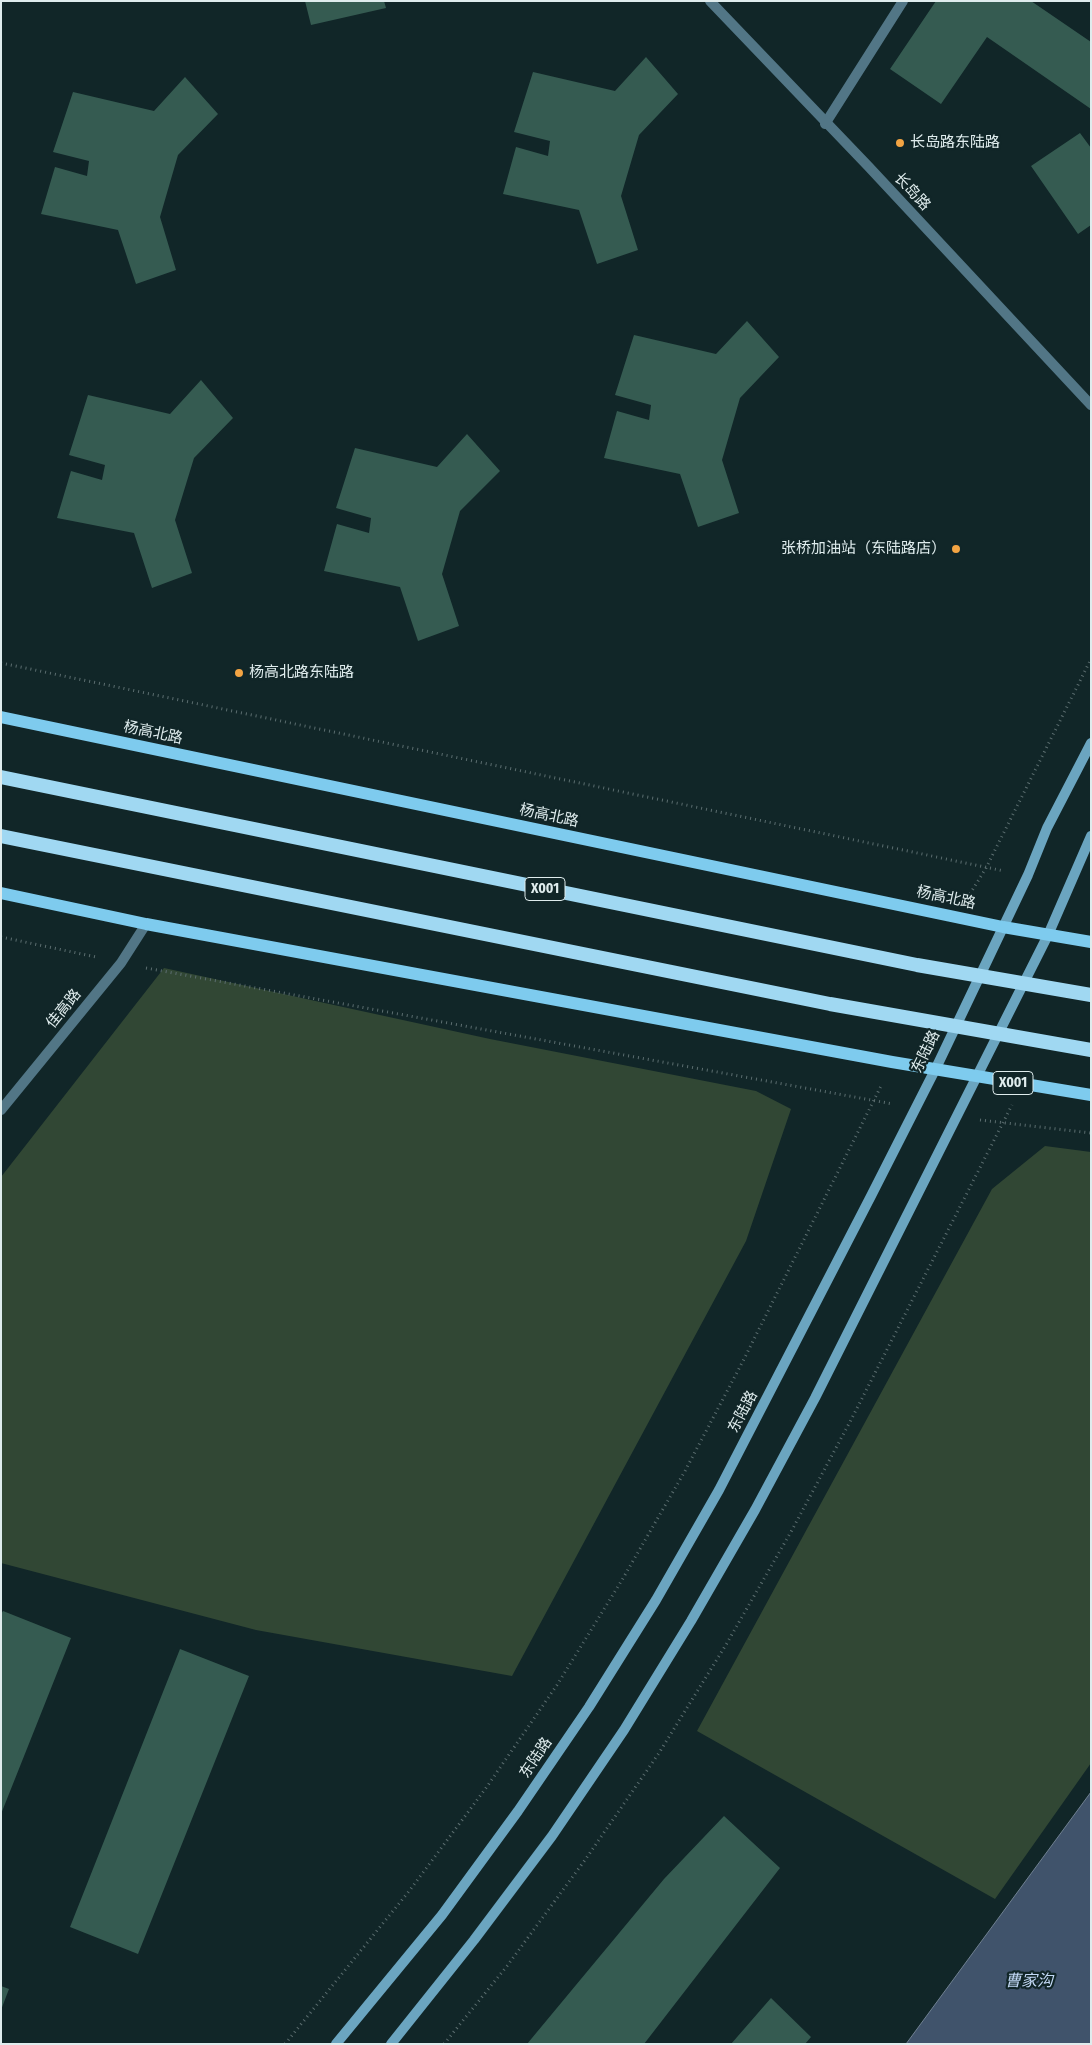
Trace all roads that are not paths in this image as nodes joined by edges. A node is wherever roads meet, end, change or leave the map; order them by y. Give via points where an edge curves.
1 (710, 1) edge
2 (903, 1) edge
3 (825, 124) junction
4 (1091, 405) edge
5 (1, 718) edge
6 (1091, 743) edge
7 (1, 777) edge
8 (1, 836) edge
9 (1091, 836) edge
10 (1, 893) edge
11 (146, 924) junction
12 (1002, 926) junction
13 (1048, 935) junction
14 (1091, 942) edge
15 (1091, 995) edge
16 (1091, 1050) edge
17 (936, 1068) junction
18 (976, 1077) junction
19 (1091, 1095) edge
20 (1, 1110) edge
21 (336, 2044) edge
22 (391, 2044) edge

1 - 3 street, 长岛路
2 - 3 street
3 - 4 street, 长岛路
5 - 12 main road, 杨高北路
6 - 12 main road, 东陆路
7 - 15 highway, X001, bridge via 917,964
8 - 16 highway, bridge via 830,1004
9 - 13 main road
10 - 11 main road, X001
11 - 17 main road, X001
11 - 20 street, 佳高路 via 121,963
12 - 13 main road, 杨高北路
12 - 17 main road, 东陆路
13 - 14 main road, 杨高北路
13 - 18 main road
17 - 18 main road, X001
17 - 21 main road, 东陆路 via 728,1473 589,1707 442,1915
18 - 19 main road, X001
18 - 22 main road via 810,1407 756,1510 691,1621 624,1730 552,1836

